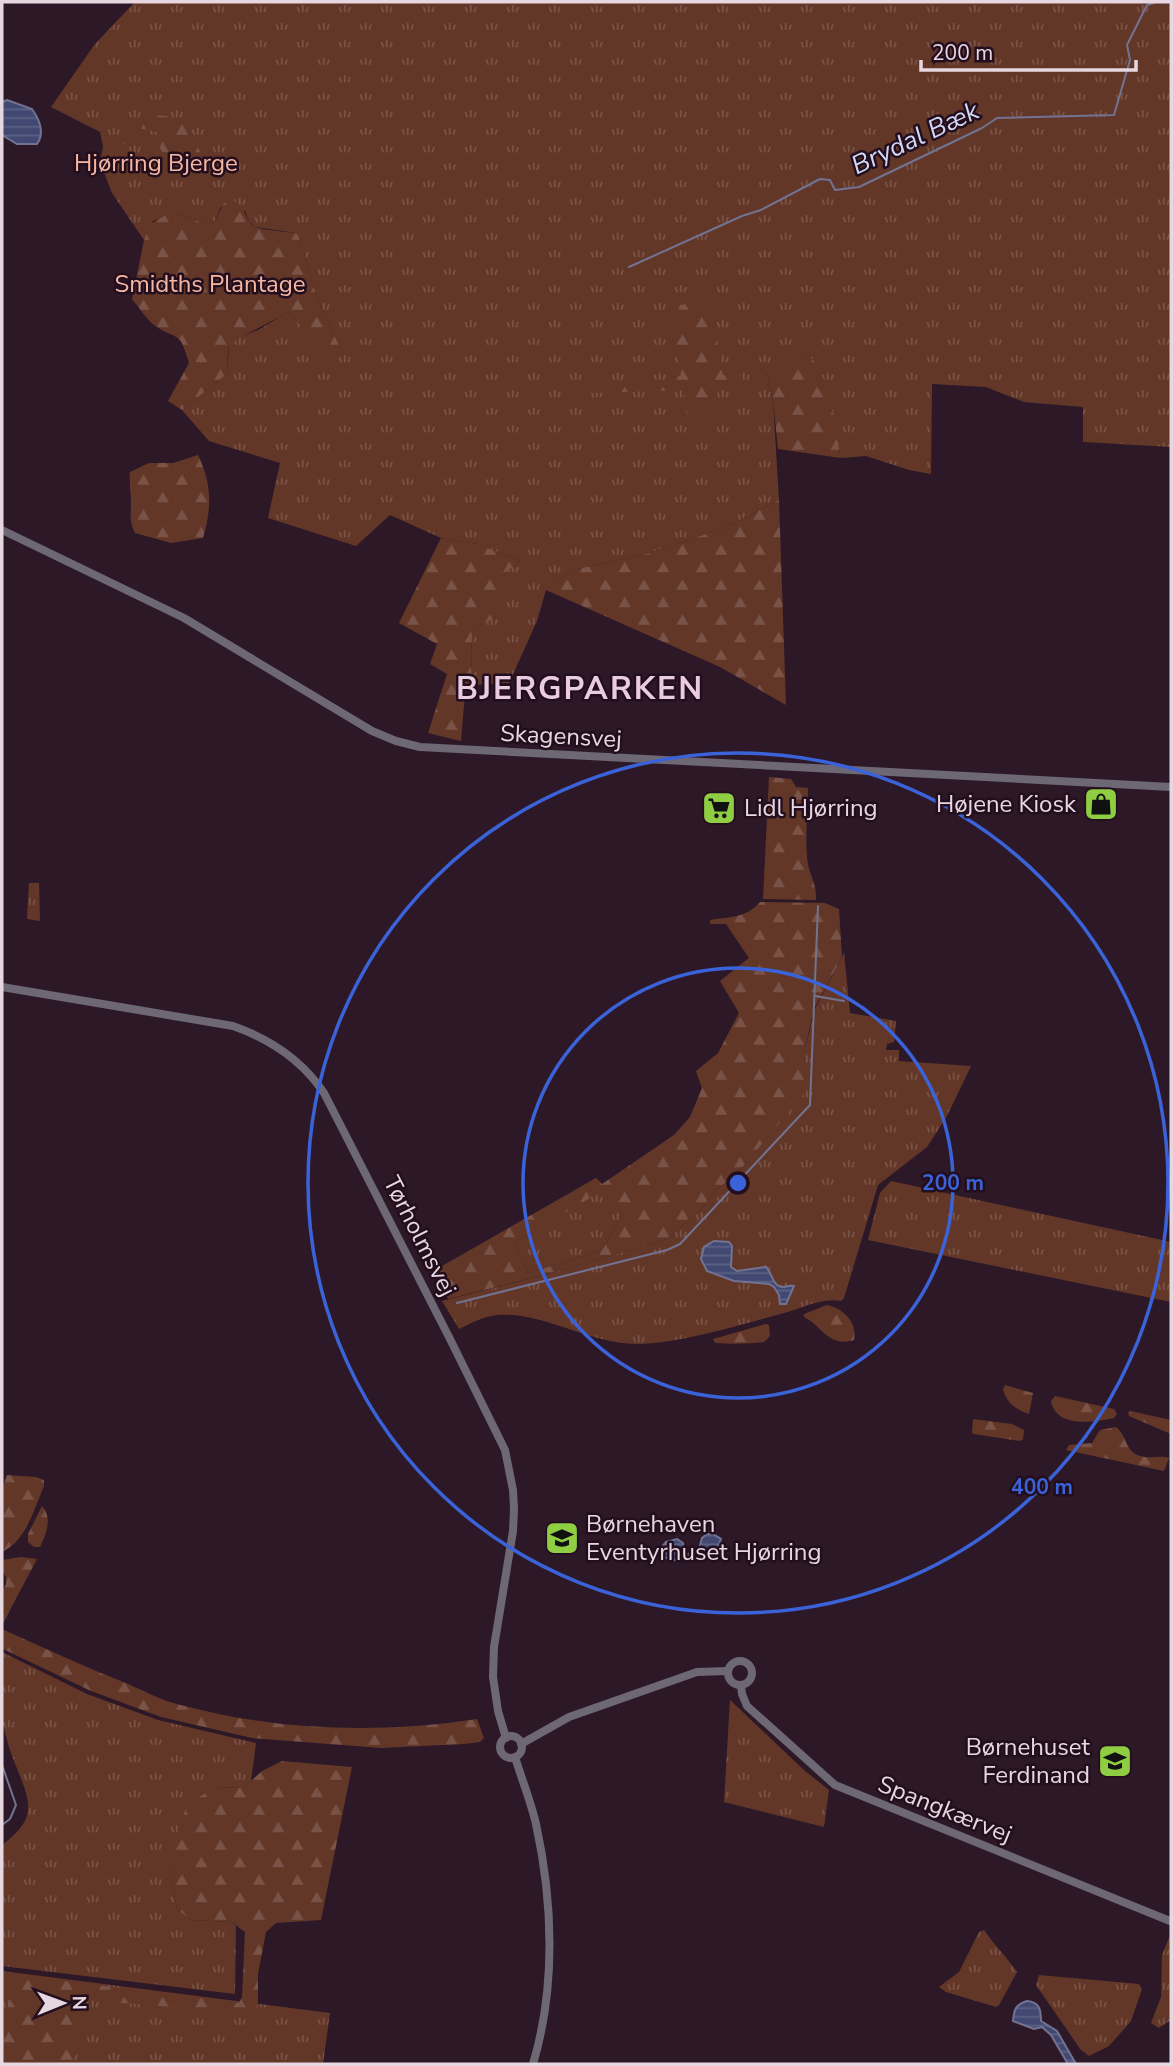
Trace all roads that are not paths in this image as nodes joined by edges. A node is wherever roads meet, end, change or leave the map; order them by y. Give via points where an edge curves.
1 (2, 530) edge
2 (1171, 787) edge
3 (2, 986) edge
4 (729, 1671) junction
5 (741, 1685) junction
6 (506, 1738) junction
7 (521, 1744) junction
8 (515, 1757) junction
9 (1170, 1921) edge
10 (533, 2064) edge

1 - 2 street, Skagensvej via 184,618 372,731 420,747
3 - 6 street, Tørholmsvej via 233,1026 287,1054 324,1093 505,1450 513,1531 493,1677
4 - 5 street via 732,1681
4 - 5 street via 738,1661 749,1664 752,1677
4 - 7 street via 697,1672 569,1717
5 - 9 street, Spangkærvej via 747,1706 835,1785
6 - 7 street via 515,1737
6 - 8 street via 500,1751 505,1757
7 - 8 street
8 - 10 street via 535,1821 549,1909 548,1980

